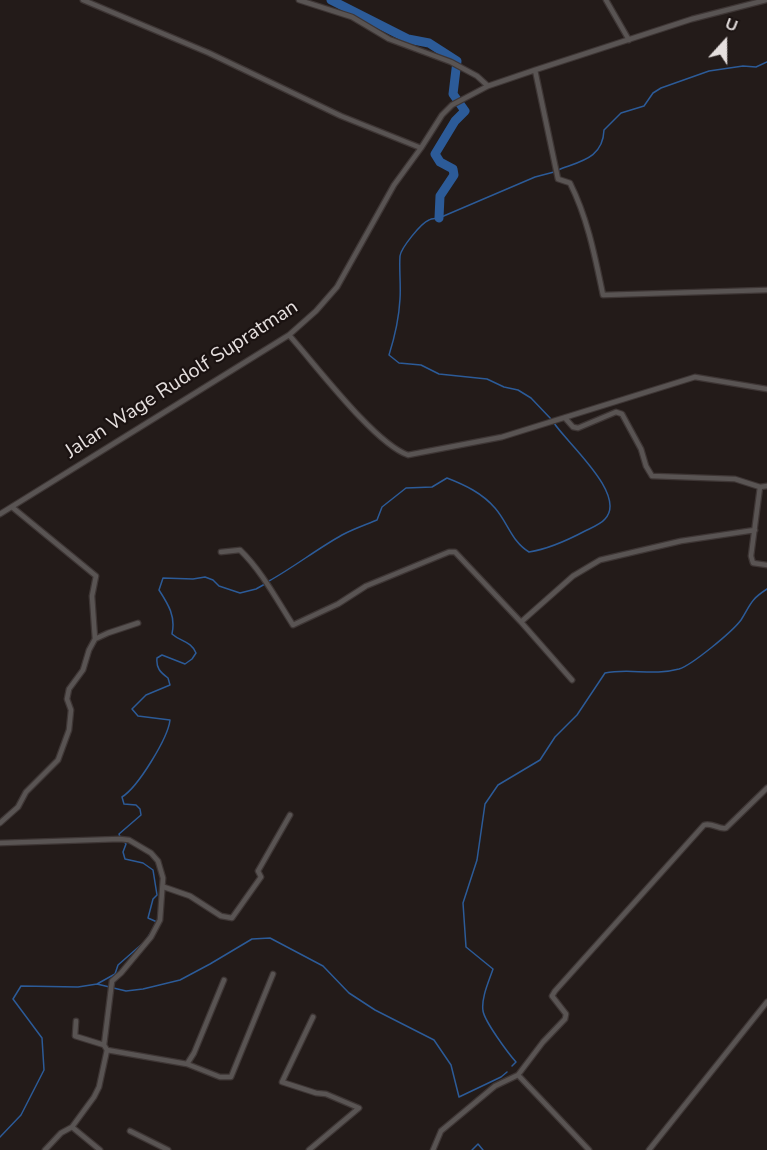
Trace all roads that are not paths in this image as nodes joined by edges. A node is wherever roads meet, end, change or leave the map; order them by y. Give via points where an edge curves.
1 (83, 0) edge
2 (299, 0) edge
3 (606, 0) edge
4 (766, 0) edge
5 (628, 40) junction
6 (535, 70) junction
7 (488, 86) junction
8 (422, 148) junction
9 (767, 290) edge
10 (289, 334) junction
11 (767, 389) edge
12 (563, 418) junction
13 (767, 486) edge
14 (760, 487) junction
15 (12, 507) junction
16 (0, 514) edge
17 (755, 530) junction
18 (221, 552) dead end
19 (767, 565) edge
20 (521, 622) junction
21 (138, 623) dead end
22 (95, 639) junction
23 (572, 680) dead end
24 (767, 788) edge
25 (290, 815) dead end
26 (0, 823) edge
27 (0, 843) edge
28 (164, 887) junction
29 (273, 974) dead end
30 (224, 980) dead end
31 (767, 1002) edge
32 (313, 1017) dead end
33 (76, 1021) dead end
34 (106, 1048) junction
35 (188, 1064) junction
36 (518, 1075) junction
37 (72, 1127) junction
38 (130, 1131) dead end
39 (45, 1150) edge
40 (100, 1150) edge
41 (168, 1150) edge
42 (309, 1150) edge
43 (433, 1150) edge
44 (589, 1150) edge
45 (649, 1150) edge

1 - 8 street via 209,53 341,116
2 - 7 street via 352,17 389,39 462,67
3 - 5 street
4 - 5 street, Jalan Wage Rudolf Supratman
5 - 6 street, Jalan Wage Rudolf Supratman
6 - 7 street, Jalan Wage Rudolf Supratman
6 - 9 street via 558,179 570,183 578,198 603,295
7 - 8 street, Jalan Wage Rudolf Supratman via 452,105
8 - 10 street, Jalan Wage Rudolf Supratman via 394,185 337,287
10 - 12 street via 367,425 402,453 413,455 502,437
10 - 15 street, Jalan Wage Rudolf Supratman
11 - 12 street via 695,377
12 - 14 street via 578,428 616,412 622,414 652,476 735,479
13 - 14 street
14 - 17 street
15 - 16 street, Jalan Wage Rudolf Supratman
15 - 22 street via 96,576 92,596
17 - 19 street via 751,561
17 - 20 street via 681,541 600,560 573,576
18 - 20 street via 240,550 256,567 293,625 366,586 452,551
20 - 23 street
21 - 22 street
22 - 26 street via 83,670 69,689 69,730 58,760
24 - 36 street via 726,828 704,825 555,991 552,996 566,1017
25 - 28 street via 258,870 261,877 232,918
27 - 28 street via 127,840 158,861
28 - 34 street via 156,930 111,984
29 - 35 street via 231,1077 220,1077
30 - 35 street
31 - 45 street
32 - 42 street via 282,1082 360,1108
33 - 34 street via 75,1036
34 - 35 street
34 - 37 street via 99,1088
36 - 43 street via 495,1086 441,1131
36 - 44 street
37 - 39 street via 61,1132
37 - 40 street
38 - 41 street

